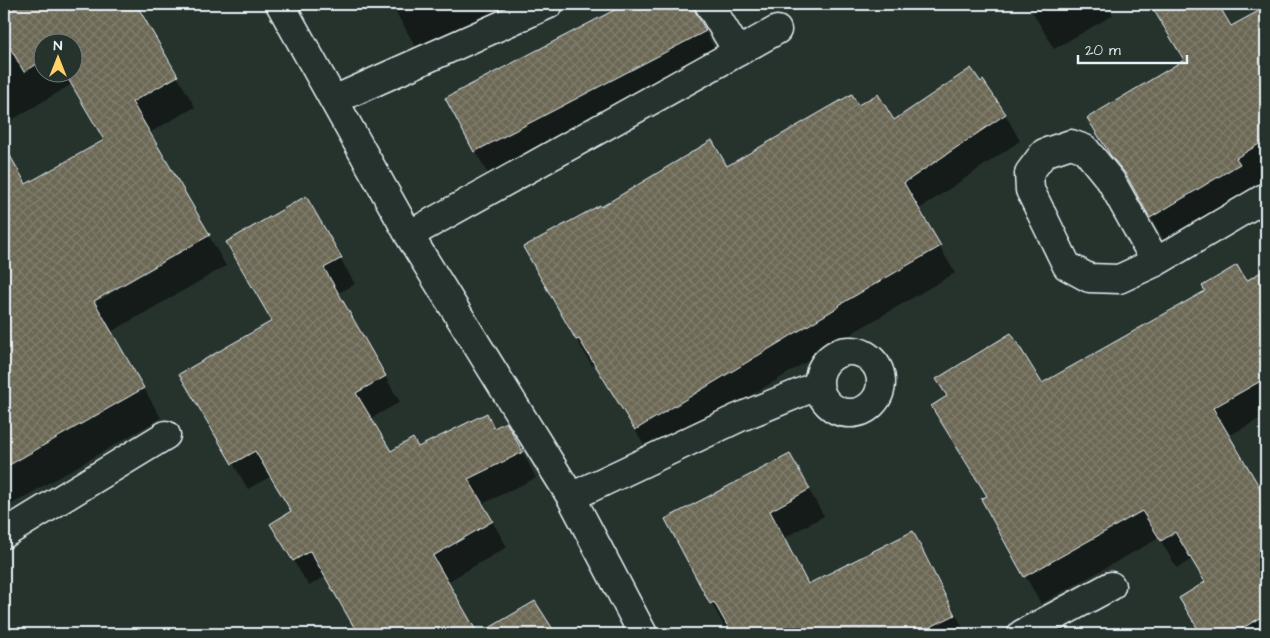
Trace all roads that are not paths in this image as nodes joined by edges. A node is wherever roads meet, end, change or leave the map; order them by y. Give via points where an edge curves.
1 (280, 4) edge
2 (549, 4) edge
3 (709, 4) edge
4 (776, 30) dead end
5 (738, 52) junction
6 (334, 100) junction
7 (1266, 196) edge
8 (409, 235) junction
9 (1156, 262) junction
10 (818, 385) dead end
11 (166, 435) dead end
12 (571, 497) junction
13 (4, 534) edge
14 (1111, 586) dead end
15 (643, 634) edge
16 (1022, 634) edge

1 - 6 street
2 - 6 street
3 - 5 street
4 - 5 street
5 - 8 street
6 - 8 street
7 - 9 street
8 - 12 street
9 - 9 street via 1118,279 1088,278 1067,266 1030,190 1029,173 1044,153 1070,144 1085,149 1111,181
10 - 12 street via 738,418
11 - 13 street
12 - 15 street
14 - 16 street

